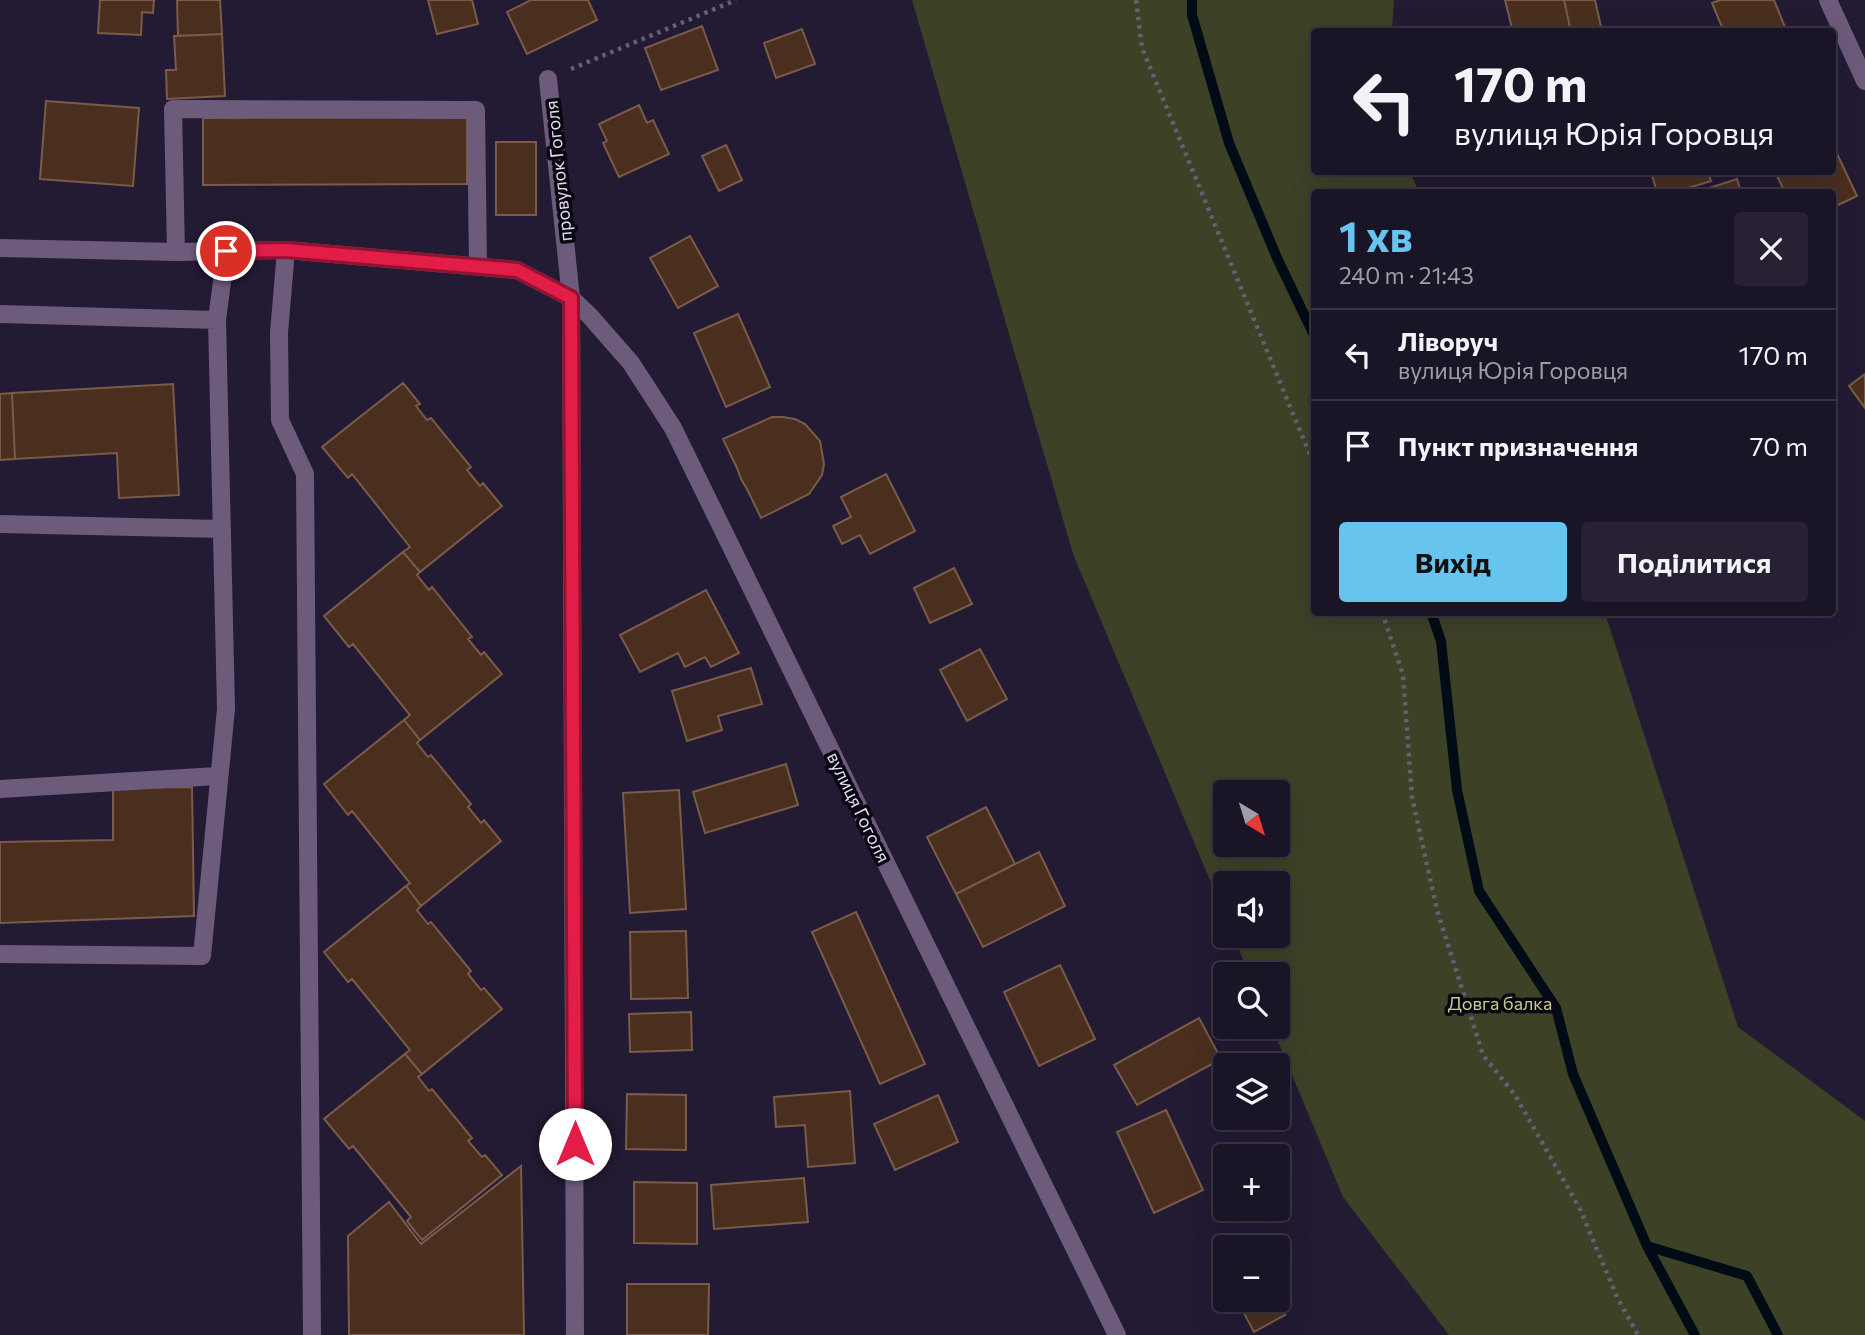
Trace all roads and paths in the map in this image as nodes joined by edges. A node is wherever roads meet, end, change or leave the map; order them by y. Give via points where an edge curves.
1 (736, 0) edge
2 (1136, 0) edge
3 (1828, 0) edge
4 (548, 79) joint
5 (1865, 81) edge
6 (0, 248) edge
7 (286, 250) junction
8 (226, 251) junction
9 (176, 252) junction
10 (478, 266) junction
11 (571, 298) junction
12 (0, 314) edge
13 (217, 320) junction
14 (1311, 456) edge
15 (0, 524) edge
16 (222, 529) junction
17 (1383, 616) edge
18 (217, 776) dead end
19 (0, 789) edge
20 (0, 954) edge
21 (312, 1335) edge
22 (575, 1335) edge
23 (1117, 1335) edge
24 (1638, 1335) edge

1 - 4 path, провулок Гоголя
2 - 14 path via 1142,48
3 - 5 street
4 - 11 street, провулок Гоголя
6 - 9 street, вулиця Гоголя
7 - 8 street, вулиця Гоголя
7 - 10 street, вулиця Гоголя
7 - 21 street via 279,333 279,420 304,474
8 - 9 street, вулиця Гоголя
8 - 13 street
9 - 10 street via 173,109 476,110
10 - 11 street, вулиця Гоголя via 517,270
11 - 22 street, провулок Гоголя
11 - 23 street, вулиця Гоголя via 631,363 673,428
12 - 13 street
13 - 16 street
15 - 16 street
16 - 20 street via 226,709 202,956
17 - 24 path via 1403,675 1412,797 1437,910 1483,1055 1515,1095 1580,1209
18 - 19 street

